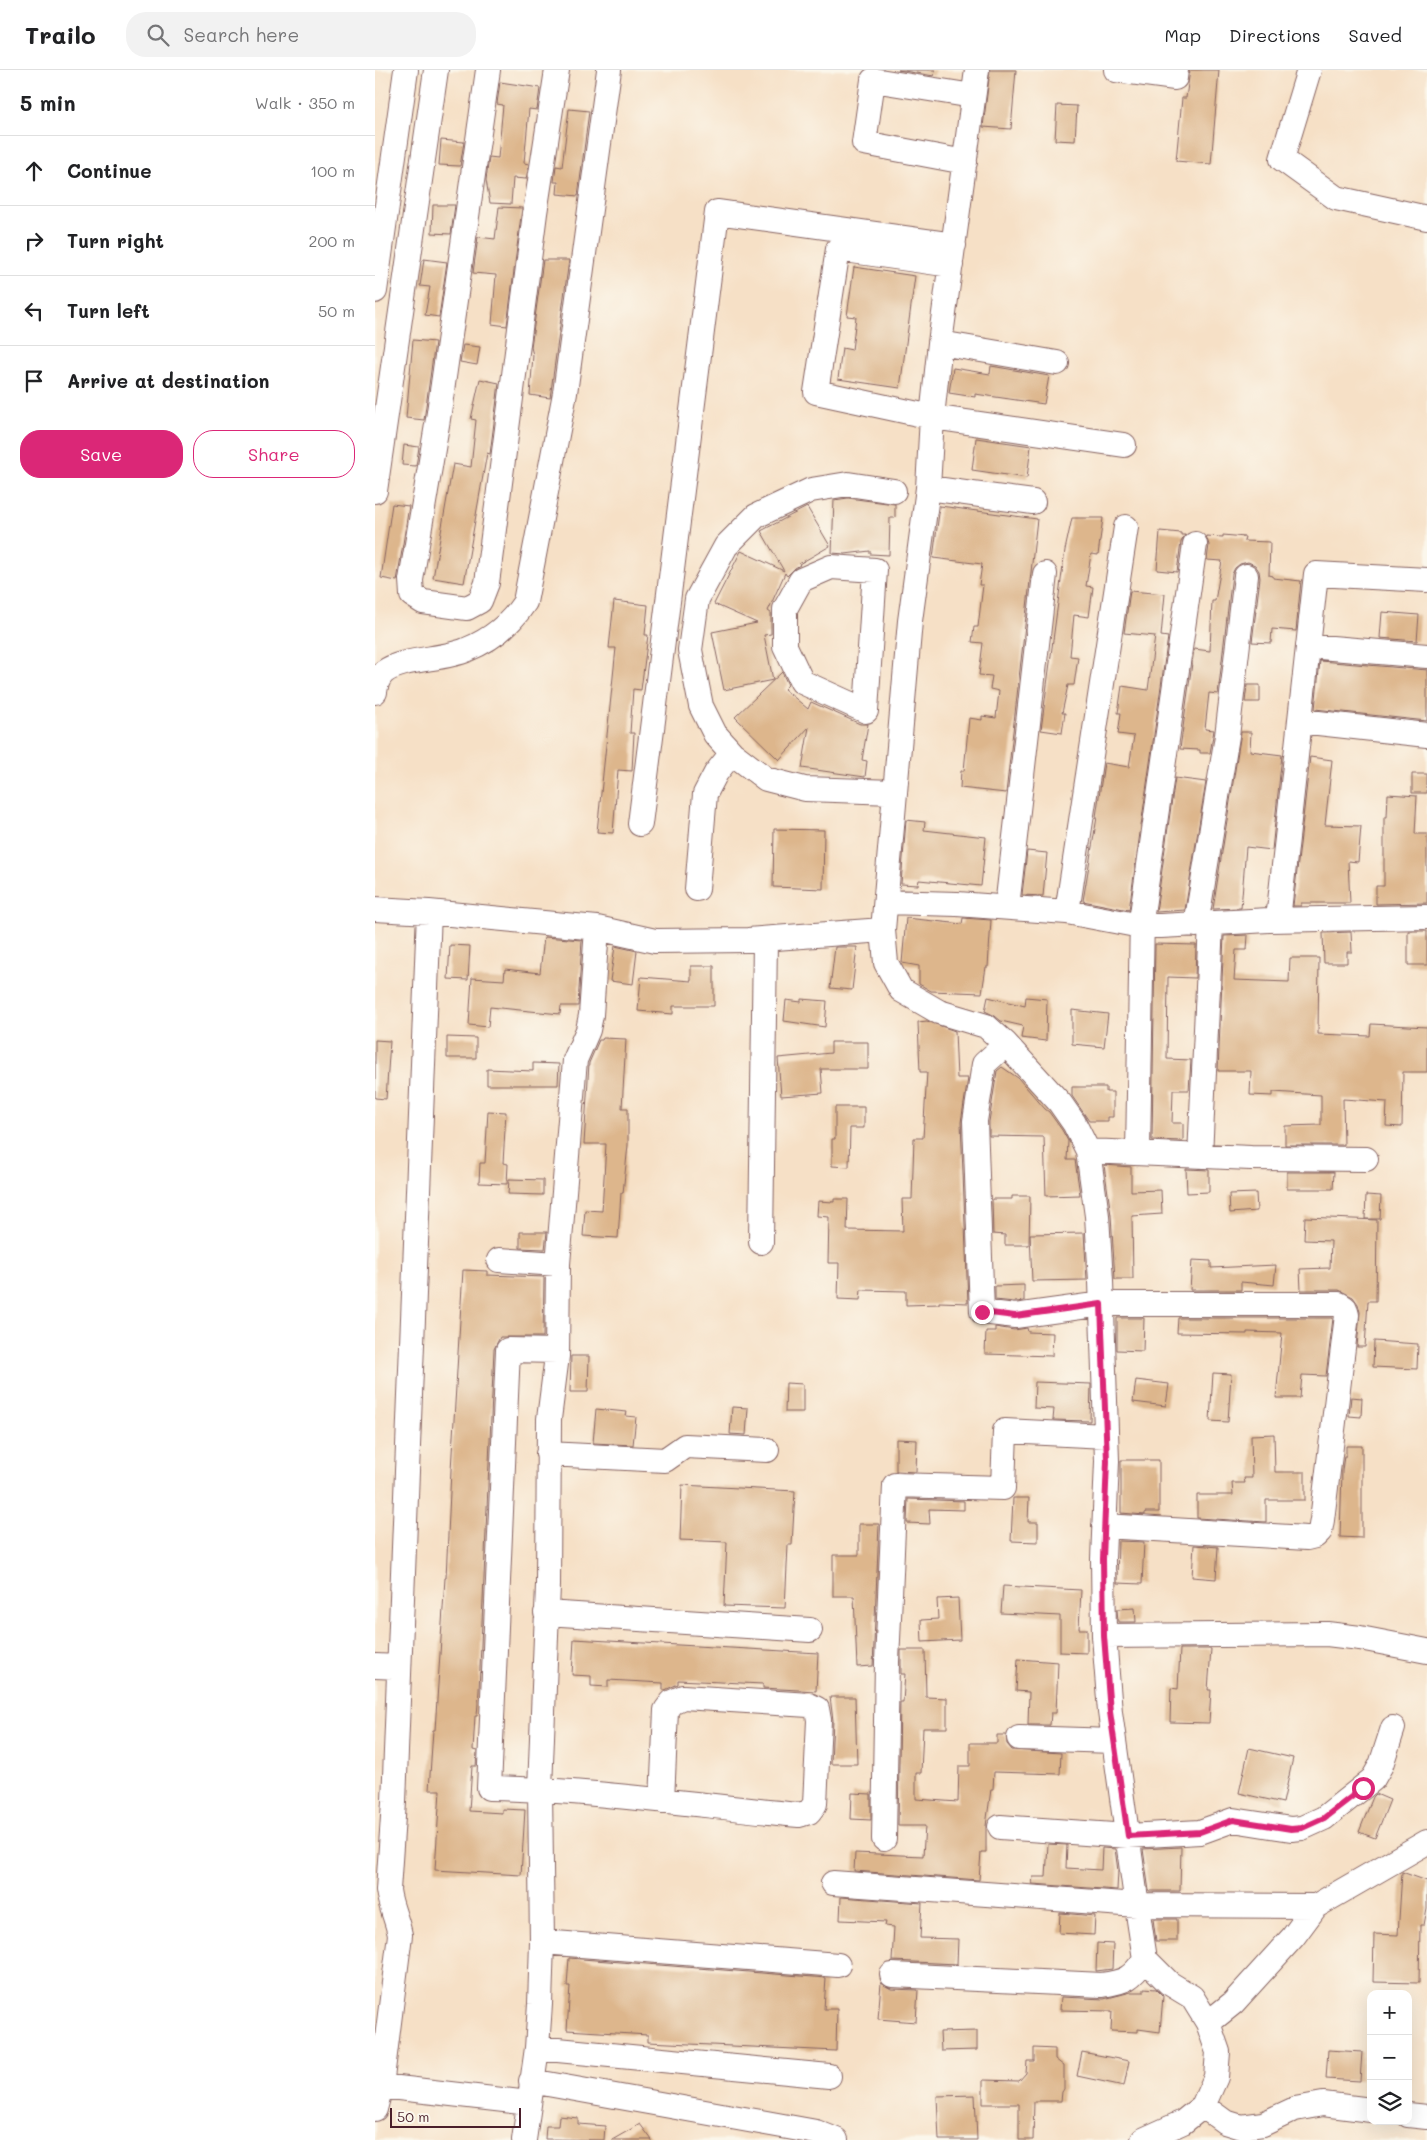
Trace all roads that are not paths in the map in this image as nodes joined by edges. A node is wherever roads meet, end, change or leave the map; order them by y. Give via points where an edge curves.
1 (406, 70) edge
2 (436, 70) edge
3 (488, 70) edge
4 (557, 70) edge
5 (609, 70) edge
6 (977, 70) edge
7 (1116, 70) edge
8 (1176, 70) edge
9 (1309, 70) edge
10 (973, 96) junction
11 (965, 162) junction
12 (1427, 218) edge
13 (953, 255) junction
14 (375, 291) edge
15 (940, 343) junction
16 (1057, 363) dead end
17 (932, 417) junction
18 (1124, 445) dead end
19 (928, 488) junction
20 (375, 491) edge
21 (894, 491) dead end
22 (1033, 502) dead end
23 (1126, 527) dead end
24 (1195, 544) dead end
25 (1045, 574) dead end
26 (1246, 576) dead end
27 (1427, 580) edge
28 (871, 618) junction
29 (910, 621) junction
30 (1308, 646) junction
31 (1427, 656) edge
32 (375, 692) edge
33 (1300, 721) junction
34 (1427, 735) edge
35 (732, 753) junction
36 (894, 792) junction
37 (640, 824) dead end
38 (697, 889) dead end
39 (886, 902) junction
40 (1007, 908) junction
41 (375, 909) edge
42 (429, 912) junction
43 (1067, 912) junction
44 (1427, 917) edge
45 (1278, 920) junction
46 (1203, 925) junction
47 (1141, 926) junction
48 (597, 928) junction
49 (883, 930) junction
50 (765, 939) junction
51 (1006, 1044) junction
52 (1088, 1151) junction
53 (1137, 1153) junction
54 (1200, 1156) junction
55 (1365, 1159) dead end
56 (761, 1242) dead end
57 (499, 1260) dead end
58 (558, 1264) junction
59 (1101, 1304) junction
60 (557, 1351) junction
61 (1106, 1436) junction
62 (767, 1450) dead end
63 (548, 1454) junction
64 (1104, 1526) junction
65 (546, 1612) junction
66 (810, 1630) dead end
67 (1104, 1636) junction
68 (1427, 1651) edge
69 (375, 1666) edge
70 (399, 1667) junction
71 (1393, 1728) dead end
72 (1019, 1738) dead end
73 (1114, 1741) junction
74 (540, 1789) junction
75 (662, 1801) junction
76 (999, 1827) dead end
77 (1128, 1836) junction
78 (884, 1839) dead end
79 (1427, 1842) edge
80 (833, 1883) dead end
81 (1137, 1905) junction
82 (1316, 1906) junction
83 (542, 1942) junction
84 (1145, 1959) junction
85 (838, 1965) dead end
86 (892, 1975) dead end
87 (1209, 2022) junction
88 (537, 2048) junction
89 (829, 2076) dead end
90 (381, 2086) junction
91 (530, 2092) junction
92 (1203, 2106) junction
93 (375, 2109) edge
94 (1367, 2110) edge
95 (1412, 2115) edge
96 (1427, 2117) edge
97 (1222, 2131) edge
98 (524, 2140) edge
99 (836, 2140) edge
100 (1143, 2140) edge

1 - 14 street
2 - 20 street
3 - 4 street via 439,419 411,580 413,595 423,602 467,608 480,601 487,583 535,212
5 - 32 street via 565,393 525,602 495,636 465,651 411,662 384,672 377,680
6 - 10 street
7 - 8 street via 1175,78
9 - 12 street via 1282,159 1336,198
10 - 11 street
10 - 11 street via 873,80 864,143
11 - 13 street
13 - 15 street
13 - 17 street via 838,249 816,392
13 - 37 street via 717,212
15 - 16 street
15 - 17 street
17 - 18 street
17 - 19 street
19 - 22 street
19 - 29 street
21 - 35 street via 848,484 811,490 756,516 726,546 697,599 690,650 701,706 715,734
23 - 43 street
24 - 47 street
25 - 40 street
26 - 46 street
27 - 30 street via 1316,574
28 - 28 street via 875,570 831,566 801,580 785,609 785,646 802,682 866,710
28 - 29 street
29 - 36 street
30 - 31 street
30 - 33 street
33 - 34 street
33 - 45 street
35 - 36 street via 766,779 805,789
35 - 38 street via 715,773 705,794
36 - 39 street
39 - 40 street
39 - 49 street
40 - 43 street
41 - 42 street
42 - 48 street
42 - 70 street
43 - 47 street
44 - 45 street
45 - 46 street
46 - 47 street
46 - 54 street
47 - 53 street
48 - 50 street via 655,940
48 - 58 street via 591,1015 575,1060
49 - 50 street
49 - 51 street via 886,964 901,990 939,1012 986,1026
50 - 56 street
51 - 52 street via 1060,1103
51 - 59 street via 984,1064 976,1106 982,1312 1015,1316
52 - 53 street
52 - 59 street via 1097,1216
53 - 54 street
54 - 55 street
57 - 58 street
58 - 60 street
59 - 61 street
59 - 64 street via 1339,1304 1345,1308 1347,1316 1322,1520 1315,1536
60 - 63 street
60 - 74 street via 508,1350 491,1713 489,1788
61 - 64 street
61 - 78 street via 1005,1431 1003,1488 895,1485
62 - 63 street via 685,1446 665,1460
63 - 65 street
64 - 67 street
65 - 66 street
65 - 74 street
67 - 68 street via 1327,1634
67 - 73 street
69 - 70 street
70 - 90 street via 388,1890 400,1935
71 - 77 street via 1373,1779 1311,1825 1291,1829 1233,1820 1200,1832
72 - 73 street
73 - 77 street
74 - 75 street
74 - 83 street
75 - 75 street via 799,1815 809,1812 815,1804 817,1709 683,1697 672,1702 666,1710
76 - 77 street
77 - 81 street
79 - 82 street
80 - 81 street
81 - 82 street
81 - 84 street
82 - 87 street via 1293,1938 1233,2003
83 - 85 street
83 - 88 street
84 - 86 street via 1134,1974 1120,1982 1102,1984
84 - 87 street via 1169,1983 1192,1997
87 - 92 street via 1218,2052 1217,2068
88 - 89 street
88 - 91 street
90 - 91 street
90 - 93 street
91 - 98 street
91 - 99 street via 816,2132
92 - 97 street
92 - 100 street via 1183,2122
94 - 97 street via 1323,2104 1295,2109 1263,2124
95 - 96 street

